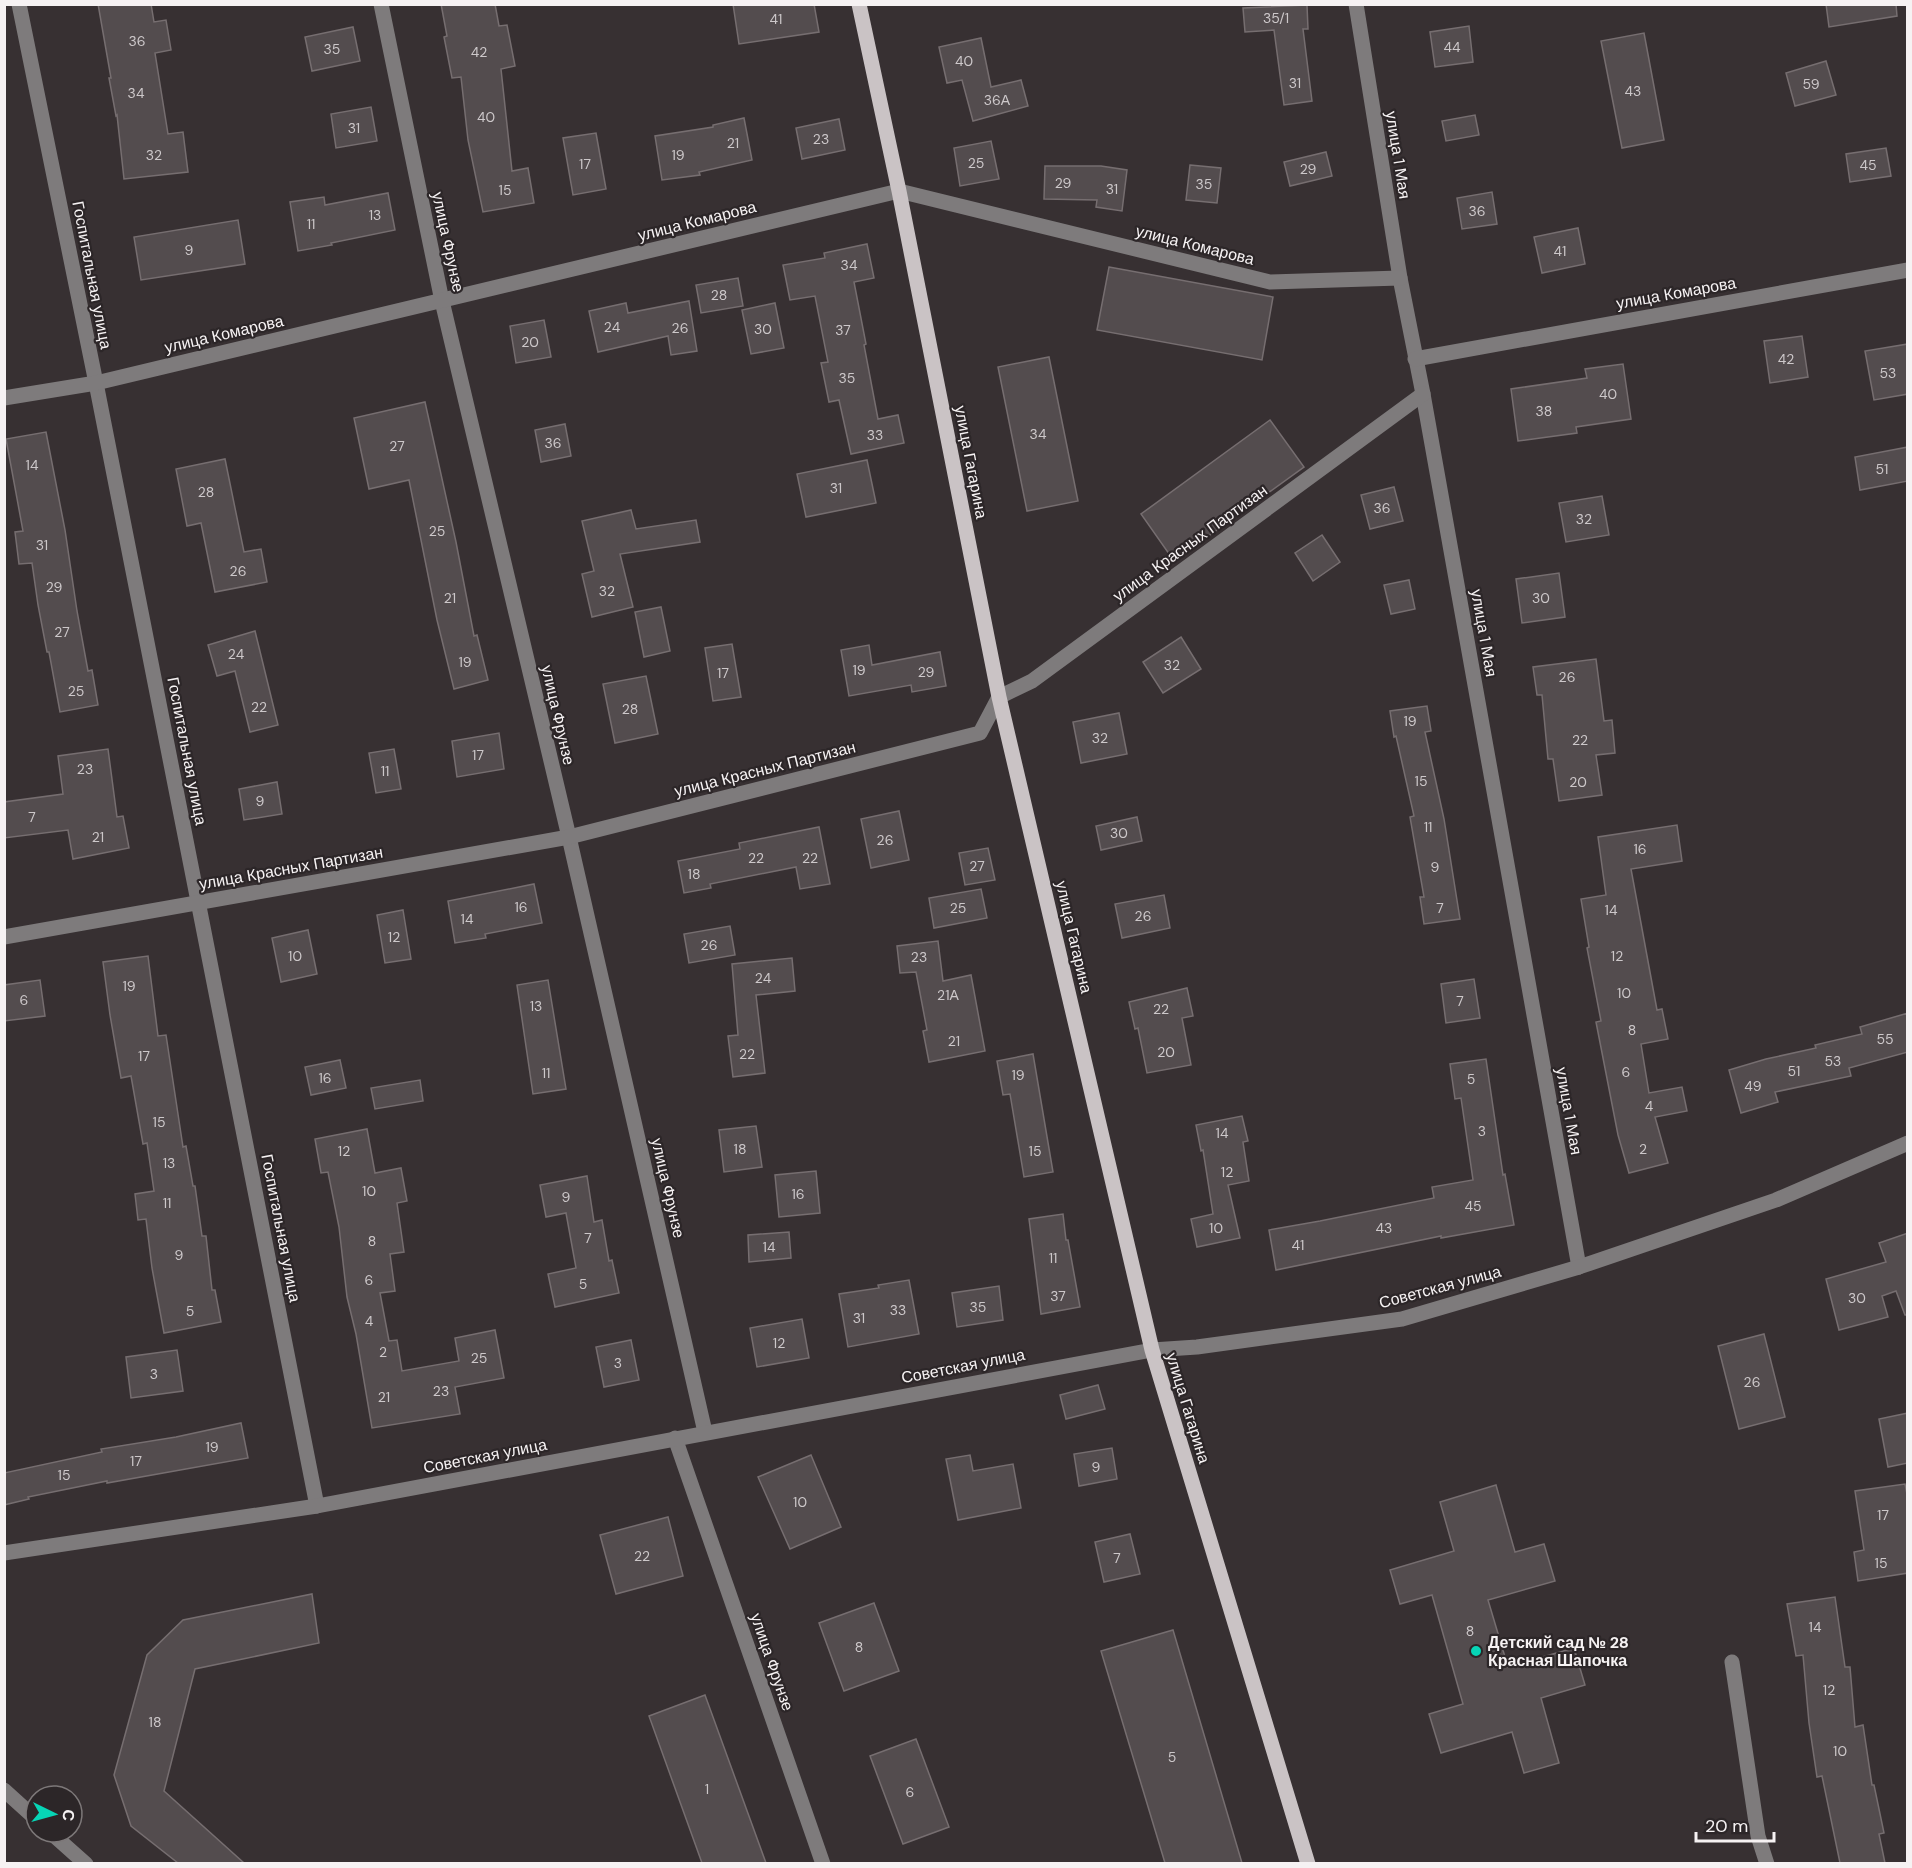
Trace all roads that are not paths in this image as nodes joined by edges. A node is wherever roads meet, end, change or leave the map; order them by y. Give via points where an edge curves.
1 (19, 4) edge
2 (381, 4) edge
3 (859, 4) edge
4 (1356, 4) edge
5 (899, 191) junction
6 (1908, 270) edge
7 (1400, 278) junction
8 (442, 301) junction
9 (1415, 359) junction
10 (96, 383) junction
11 (1423, 394) junction
12 (4, 398) edge
13 (999, 697) junction
14 (569, 837) junction
15 (198, 902) junction
16 (4, 937) edge
17 (1908, 1143) edge
18 (1579, 1267) junction
19 (1152, 1350) junction
20 (705, 1432) junction
21 (675, 1438) junction
22 (317, 1506) junction
23 (4, 1553) edge
24 (1732, 1662) dead end
25 (4, 1790) edge
26 (24, 1808) edge
27 (64, 1844) edge
28 (86, 1863) edge
29 (823, 1863) edge
30 (1308, 1863) edge
31 (1767, 1863) edge

1 - 10 street, Госпитальная улица
2 - 8 street, улица Фрунзе
3 - 5 main road, улица Гагарина
4 - 7 street, улица 1 Мая
5 - 7 street, улица Комарова via 1270,282
5 - 8 street, улица Комарова
5 - 13 main road, улица Гагарина
6 - 9 street, улица Комарова
7 - 9 street, улица 1 Мая
8 - 10 street, улица Комарова
8 - 14 street, улица Фрунзе
9 - 11 street, улица 1 Мая
10 - 12 street, улица Комарова
10 - 15 street, Госпитальная улица
11 - 13 street, улица Красных Партизан via 1032,681
11 - 18 street, улица 1 Мая
13 - 14 street, улица Красных Партизан via 980,733
13 - 19 main road, улица Гагарина
14 - 15 street, улица Красных Партизан
14 - 20 street, улица Фрунзе
15 - 16 street, улица Красных Партизан
15 - 22 street, Госпитальная улица
17 - 18 street, Советская улица via 1776,1200
18 - 19 street, Советская улица via 1402,1319
19 - 20 street, Советская улица
19 - 30 main road, улица Гагарина
20 - 21 street, Советская улица
21 - 22 street, Советская улица
21 - 29 street, улица Фрунзе
22 - 23 street, Советская улица
24 - 31 street via 1758,1836
25 - 26 street
27 - 28 street

